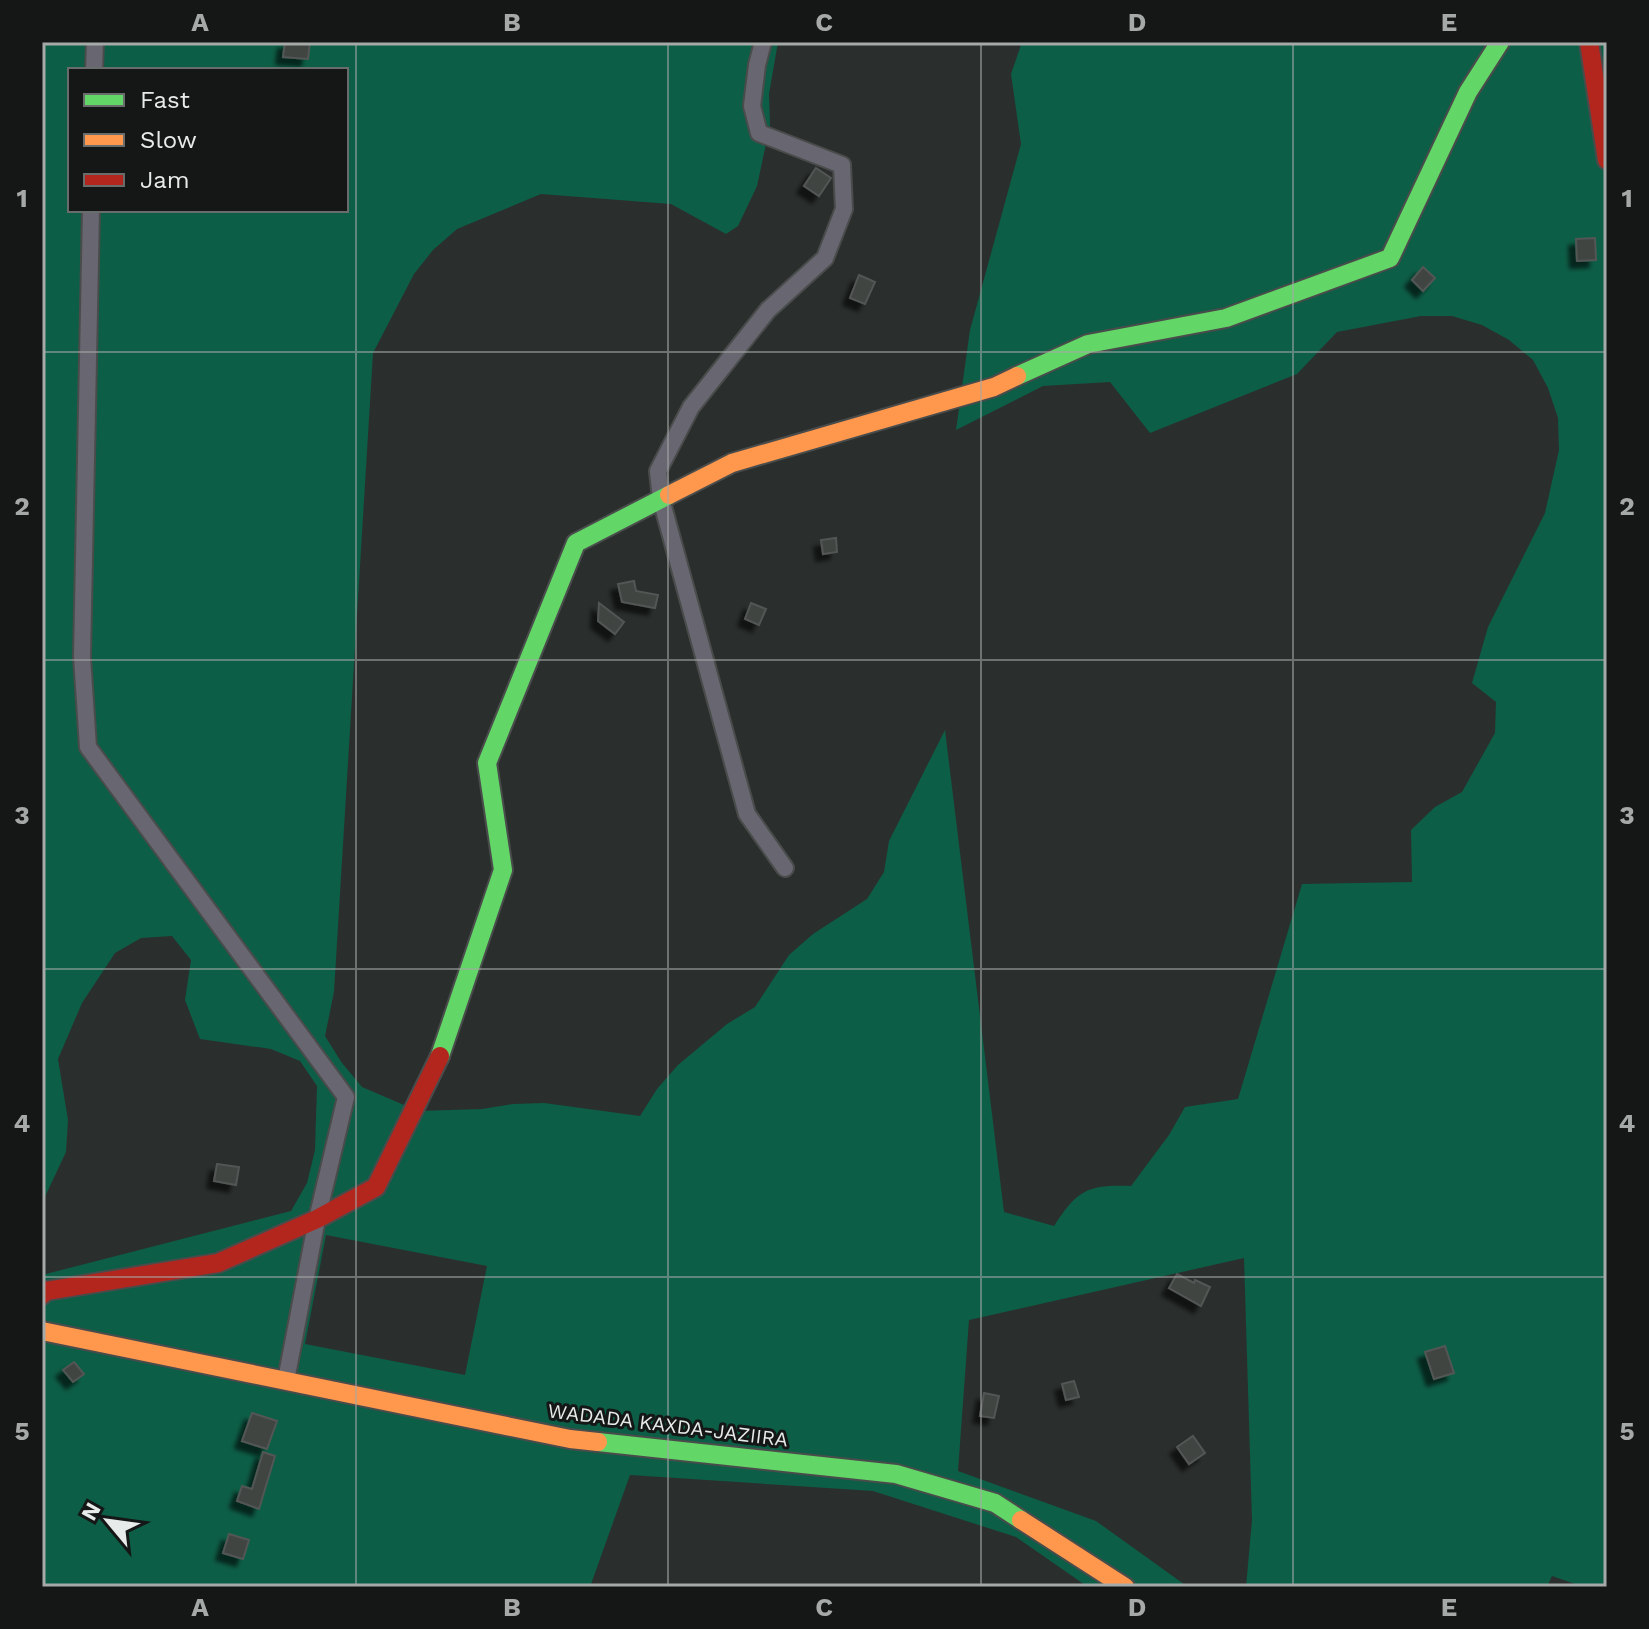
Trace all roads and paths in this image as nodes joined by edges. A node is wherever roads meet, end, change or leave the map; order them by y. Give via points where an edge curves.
1 (95, 42) edge
2 (763, 42) edge
3 (1500, 42) edge
4 (1589, 42) edge
5 (94, 68) edge
6 (1607, 160) edge
7 (91, 212) edge
8 (661, 499) junction
9 (785, 868) dead end
10 (317, 1219) junction
11 (42, 1295) edge
12 (42, 1331) edge
13 (286, 1380) junction
14 (1125, 1587) edge

1 - 5 street
2 - 8 street via 752,106 759,133 842,165 844,209 825,258 768,310 691,407 658,471
3 - 8 street via 1468,92 1390,258 1226,318 1088,344 994,387 732,463
4 - 6 street
7 - 10 street via 82,657 88,747 346,1097
8 - 9 street via 747,814
8 - 10 street via 576,543 487,763 503,870 446,1045 376,1187
10 - 11 street via 218,1263
10 - 13 street
12 - 13 street, WADADA KAXDA-JAZIIRA
13 - 14 street, WADADA KAXDA-JAZIIRA via 570,1439 896,1474 995,1503

